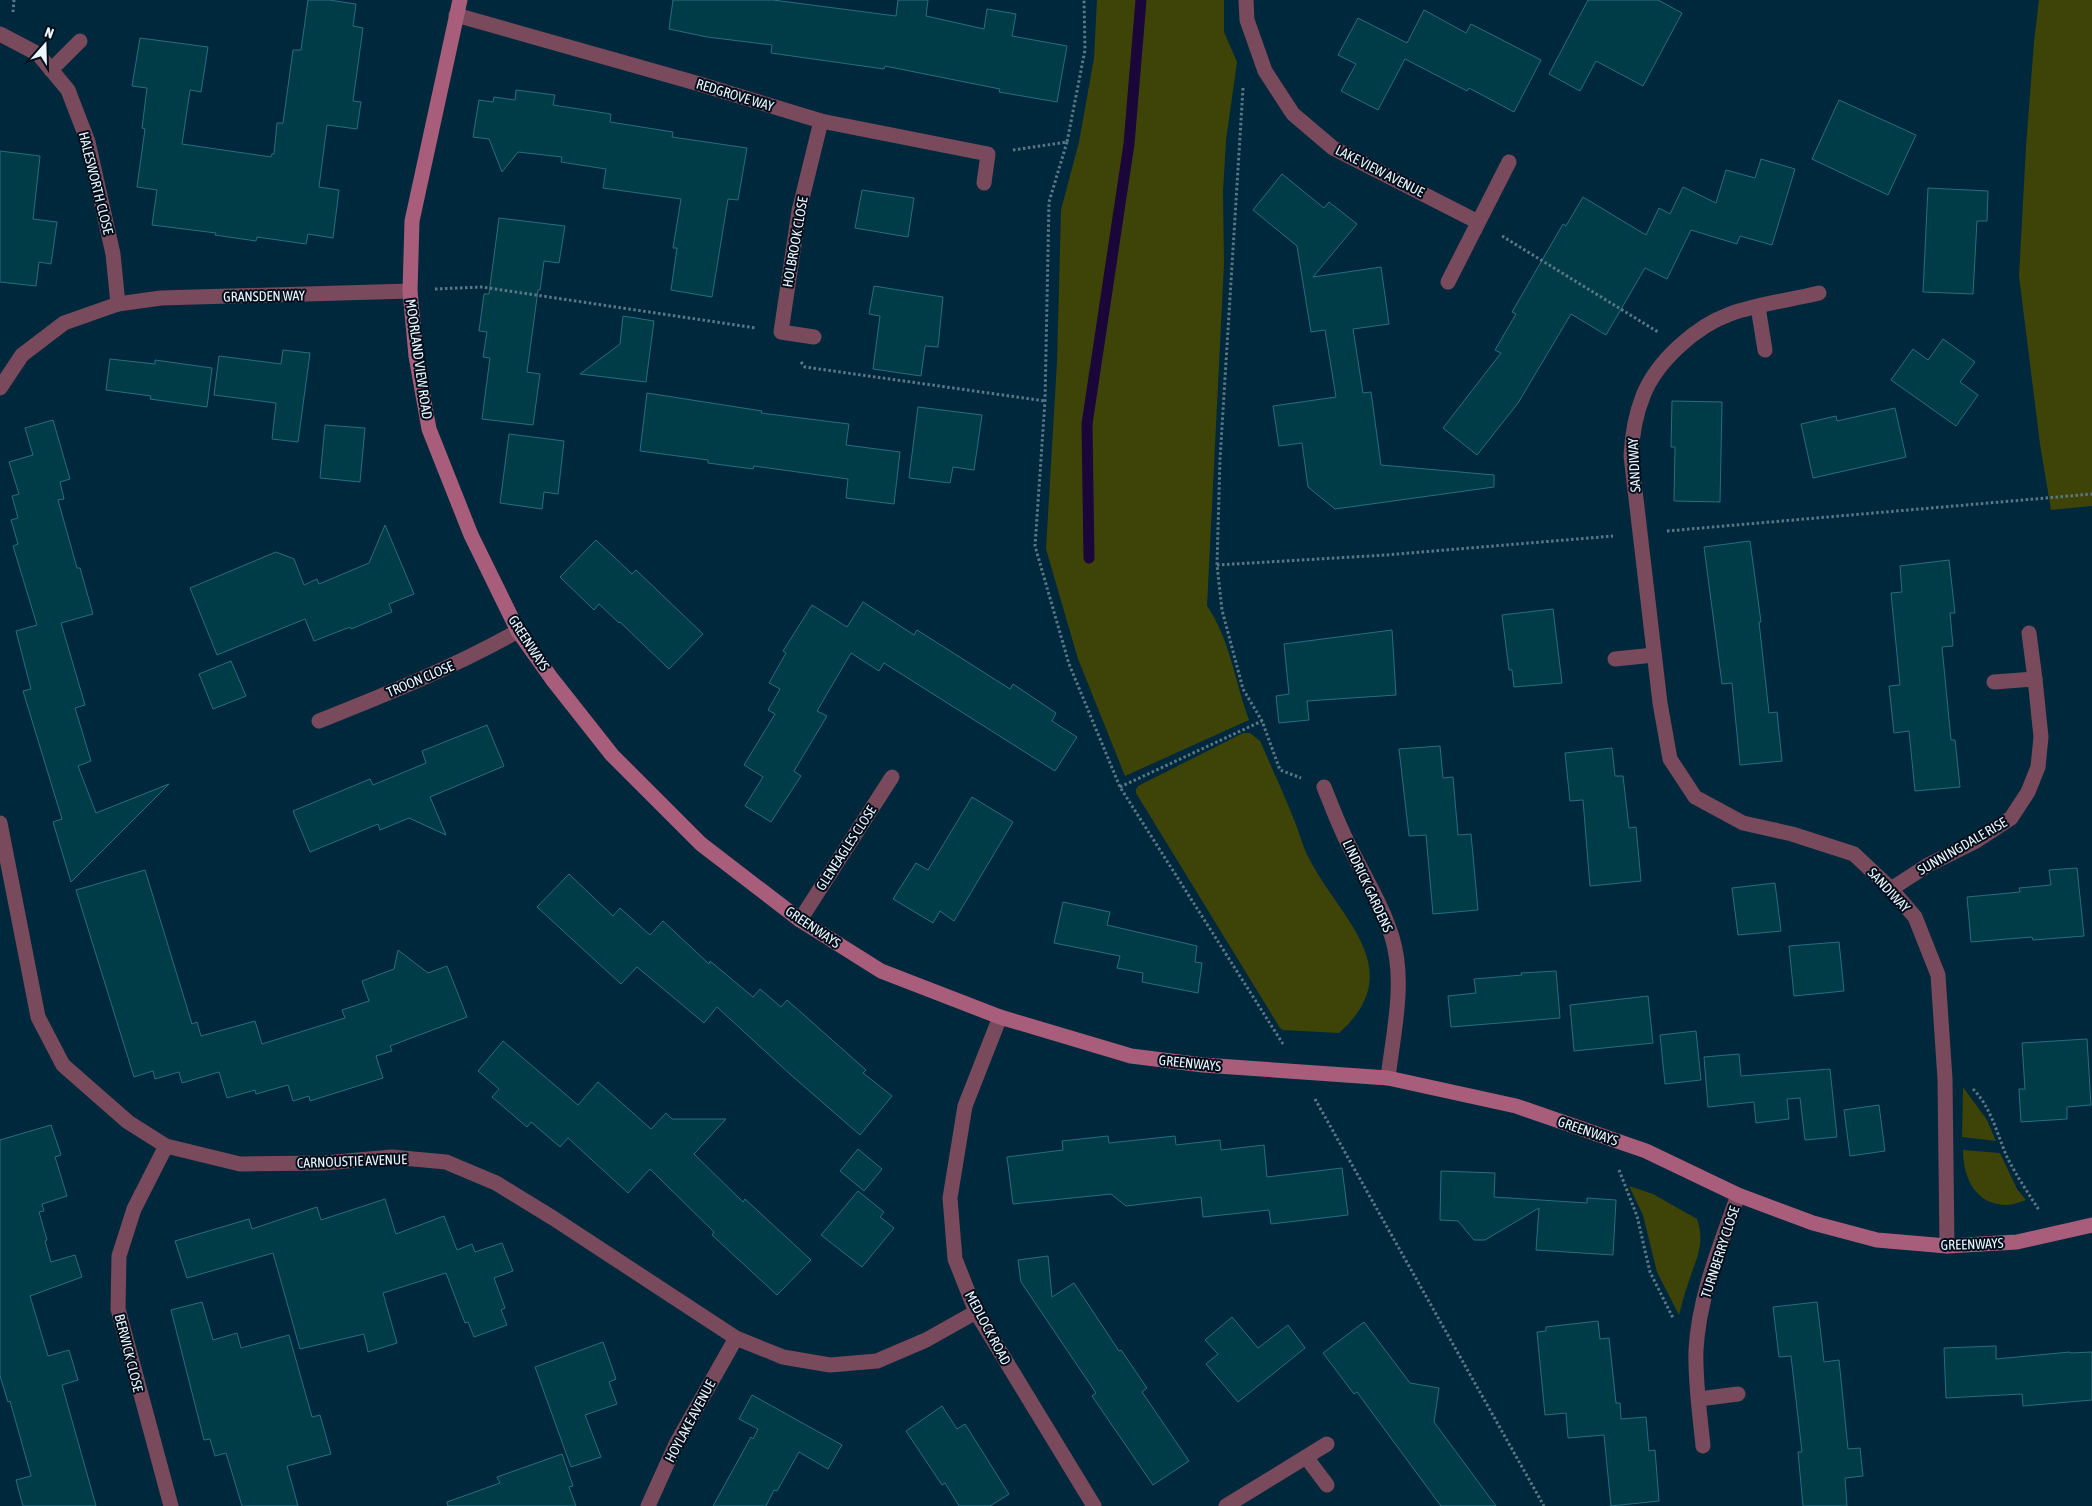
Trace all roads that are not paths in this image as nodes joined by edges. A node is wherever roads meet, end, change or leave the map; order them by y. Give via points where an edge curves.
1 (460, 0) edge
2 (1246, 0) edge
3 (456, 15) junction
4 (0, 34) edge
5 (80, 41) dead end
6 (51, 70) junction
7 (821, 121) junction
8 (1509, 162) dead end
9 (984, 183) dead end
10 (1478, 222) junction
11 (1448, 282) dead end
12 (410, 291) junction
13 (1819, 293) dead end
14 (118, 304) junction
15 (1758, 307) junction
16 (814, 337) dead end
17 (1765, 350) dead end
18 (0, 388) edge
19 (471, 535) joint
20 (518, 631) junction
21 (2029, 633) dead end
22 (1654, 655) junction
23 (1615, 659) dead end
24 (2035, 679) junction
25 (1994, 682) dead end
26 (319, 721) dead end
27 (892, 777) dead end
28 (1324, 787) road end
29 (0, 823) edge
30 (1891, 889) junction
31 (800, 920) junction
32 (1000, 1017) junction
33 (1388, 1078) junction
34 (166, 1146) junction
35 (1738, 1195) junction
36 (2092, 1225) edge
37 (1947, 1246) junction
38 (976, 1312) junction
39 (736, 1338) junction
40 (1738, 1394) dead end
41 (1699, 1398) junction
42 (1327, 1444) dead end
43 (1703, 1446) dead end
44 (1306, 1458) junction
45 (1327, 1484) dead end
46 (171, 1506) edge
47 (648, 1506) edge
48 (1094, 1506) edge
49 (1226, 1506) edge

1 - 3 street, MOORLAND VIEW ROAD
2 - 10 street, LAKE VIEW AVENUE via 1247,20 1265,71 1293,114 1333,148
3 - 7 street, REDGROVE WAY
3 - 12 street, MOORLAND VIEW ROAD via 412,221
4 - 6 street, HALESWORTH CLOSE via 38,54
5 - 6 street
6 - 14 street, HALESWORTH CLOSE via 68,90 88,142 113,254
7 - 9 street, REDGROVE WAY via 988,154
7 - 16 street, HOLBROOK CLOSE via 799,211 781,332
8 - 10 street
10 - 11 street
12 - 14 street, GRANSDEN WAY via 161,298
12 - 19 street, MOORLAND VIEW ROAD via 416,356 429,429
13 - 15 street, SANDIWAY
14 - 18 street via 64,323 22,355
15 - 17 street
15 - 22 street, SANDIWAY via 1729,314 1700,329 1661,366 1643,395 1633,430 1631,456
19 - 20 street, GREENWAYS
20 - 26 street, TROON CLOSE via 476,655
20 - 31 street, GREENWAYS via 612,756 701,844
21 - 24 street, SUNNINGDALE RISE
22 - 23 street
22 - 30 street, SANDIWAY via 1670,759 1695,797 1744,823 1854,854
24 - 25 street
24 - 30 street, SUNNINGDALE RISE via 2041,737 2038,767 2028,792 2011,818
27 - 31 street, GLENEAGLES CLOSE
28 - 33 street, LINDRICK GARDENS via 1392,938 1398,975
29 - 34 street, CARNOUSTIE AVENUE via 38,1017 63,1064 128,1122
30 - 37 street, SANDIWAY via 1915,917 1938,975 1944,1060
31 - 32 street, GREENWAYS via 881,971
32 - 33 street, GREENWAYS via 1131,1056 1203,1065
32 - 38 street, MEDLOCK ROAD via 965,1106 950,1198 955,1259
33 - 35 street, GREENWAYS via 1516,1106 1646,1151
34 - 39 street, CARNOUSTIE AVENUE via 240,1164 324,1163 392,1157 446,1162 504,1188
34 - 46 street, BERWICK CLOSE via 134,1209 119,1256 118,1309
35 - 37 street, GREENWAYS via 1813,1224 1877,1240
35 - 41 street, TURNBERRY CLOSE via 1707,1282 1700,1315 1696,1351
36 - 37 street, GREENWAYS via 2017,1242
38 - 39 street, CARNOUSTIE AVENUE via 926,1340 878,1361 830,1365 783,1358
38 - 48 street, MEDLOCK ROAD
39 - 47 street, HOYLAKE AVENUE via 676,1444
40 - 41 street
41 - 43 street, TURNBERRY CLOSE
42 - 44 street
44 - 45 street
44 - 49 street

